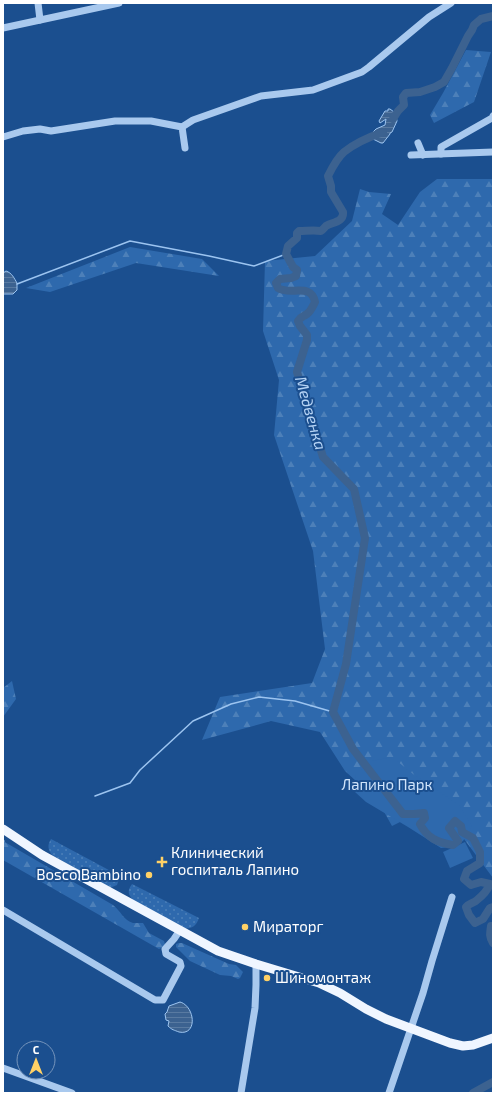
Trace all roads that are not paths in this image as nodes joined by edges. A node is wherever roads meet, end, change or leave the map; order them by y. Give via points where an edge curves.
1 (38, 3) edge
2 (119, 3) edge
3 (451, 3) edge
4 (40, 20) junction
5 (3, 28) edge
6 (493, 116) edge
7 (182, 127) junction
8 (3, 137) edge
9 (418, 144) dead end
10 (185, 148) dead end
11 (493, 152) edge
12 (423, 154) junction
13 (440, 154) junction
14 (411, 155) dead end
15 (4, 830) edge
16 (452, 897) dead end
17 (3, 910) edge
18 (180, 930) junction
19 (256, 964) junction
20 (411, 1029) junction
21 (493, 1038) edge
22 (3, 1068) edge
23 (72, 1093) edge
24 (241, 1093) edge
25 (389, 1093) edge

1 - 4 street
2 - 4 street
3 - 7 street via 429,17 362,72 313,90 261,96 193,120
4 - 5 street
6 - 13 street via 441,147
7 - 8 street via 151,121 115,121 51,131 23,131
7 - 10 street
9 - 12 street
11 - 13 street
12 - 13 street
12 - 14 street
15 - 18 main road via 42,855
16 - 20 street
17 - 18 street via 155,1000 163,1000 181,966 180,962 166,954 165,949
18 - 19 main road via 218,951
19 - 20 main road via 319,983 386,1019
19 - 24 street via 255,1008
20 - 21 main road via 463,1046
20 - 25 street
22 - 23 street

